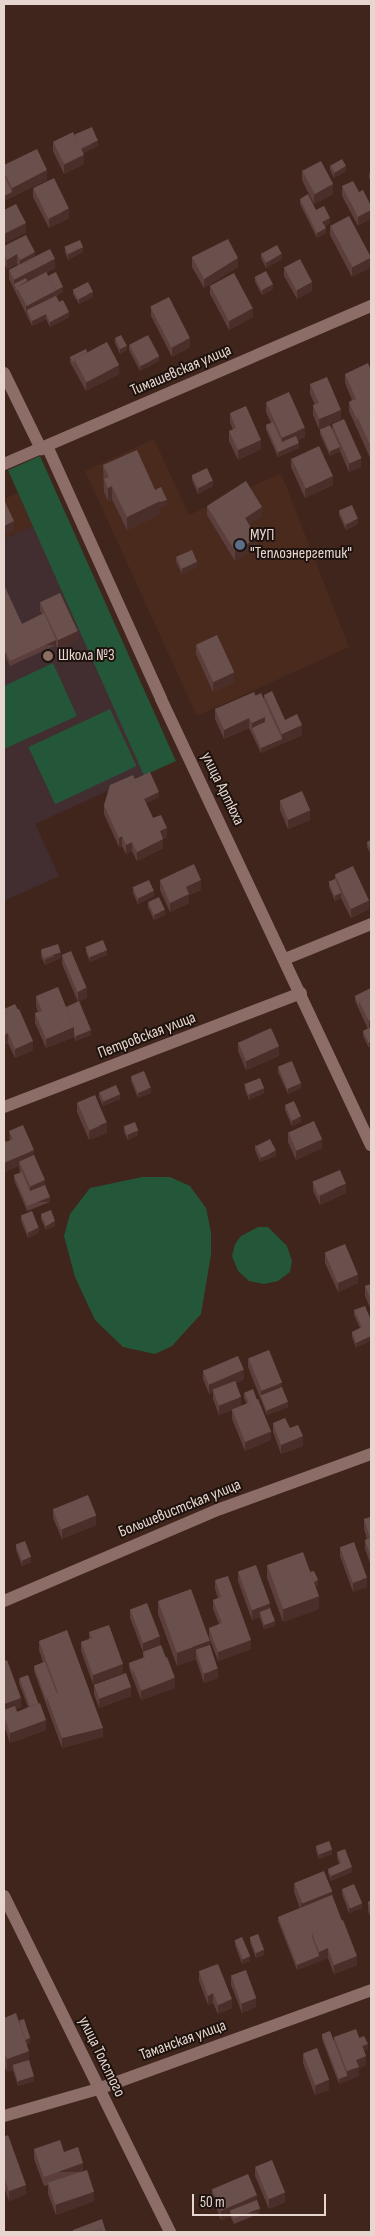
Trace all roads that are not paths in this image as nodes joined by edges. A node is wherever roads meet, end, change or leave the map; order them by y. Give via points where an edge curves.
1 (371, 306) edge
2 (4, 373) edge
3 (44, 447) junction
4 (4, 464) edge
5 (371, 924) edge
6 (285, 959) junction
7 (301, 993) junction
8 (4, 1106) edge
9 (371, 1145) edge
10 (371, 1454) edge
11 (4, 1601) edge
12 (4, 1896) edge
13 (371, 1990) edge
14 (98, 2089) junction
15 (4, 2116) edge
16 (170, 2232) edge

1 - 3 street, Тимашевская улица
2 - 3 street, улица Артюха
3 - 4 street, Тимашевская улица
3 - 6 street, улица Артюха
5 - 6 street
6 - 7 street, улица Артюха
7 - 8 street, Петровская улица
7 - 9 street, улица Артюха
10 - 11 street, Большевистская улица via 212,1513
12 - 14 street, улица Толстого
13 - 14 street, Таманская улица
14 - 15 street, Таманская улица
14 - 16 street, улица Толстого

